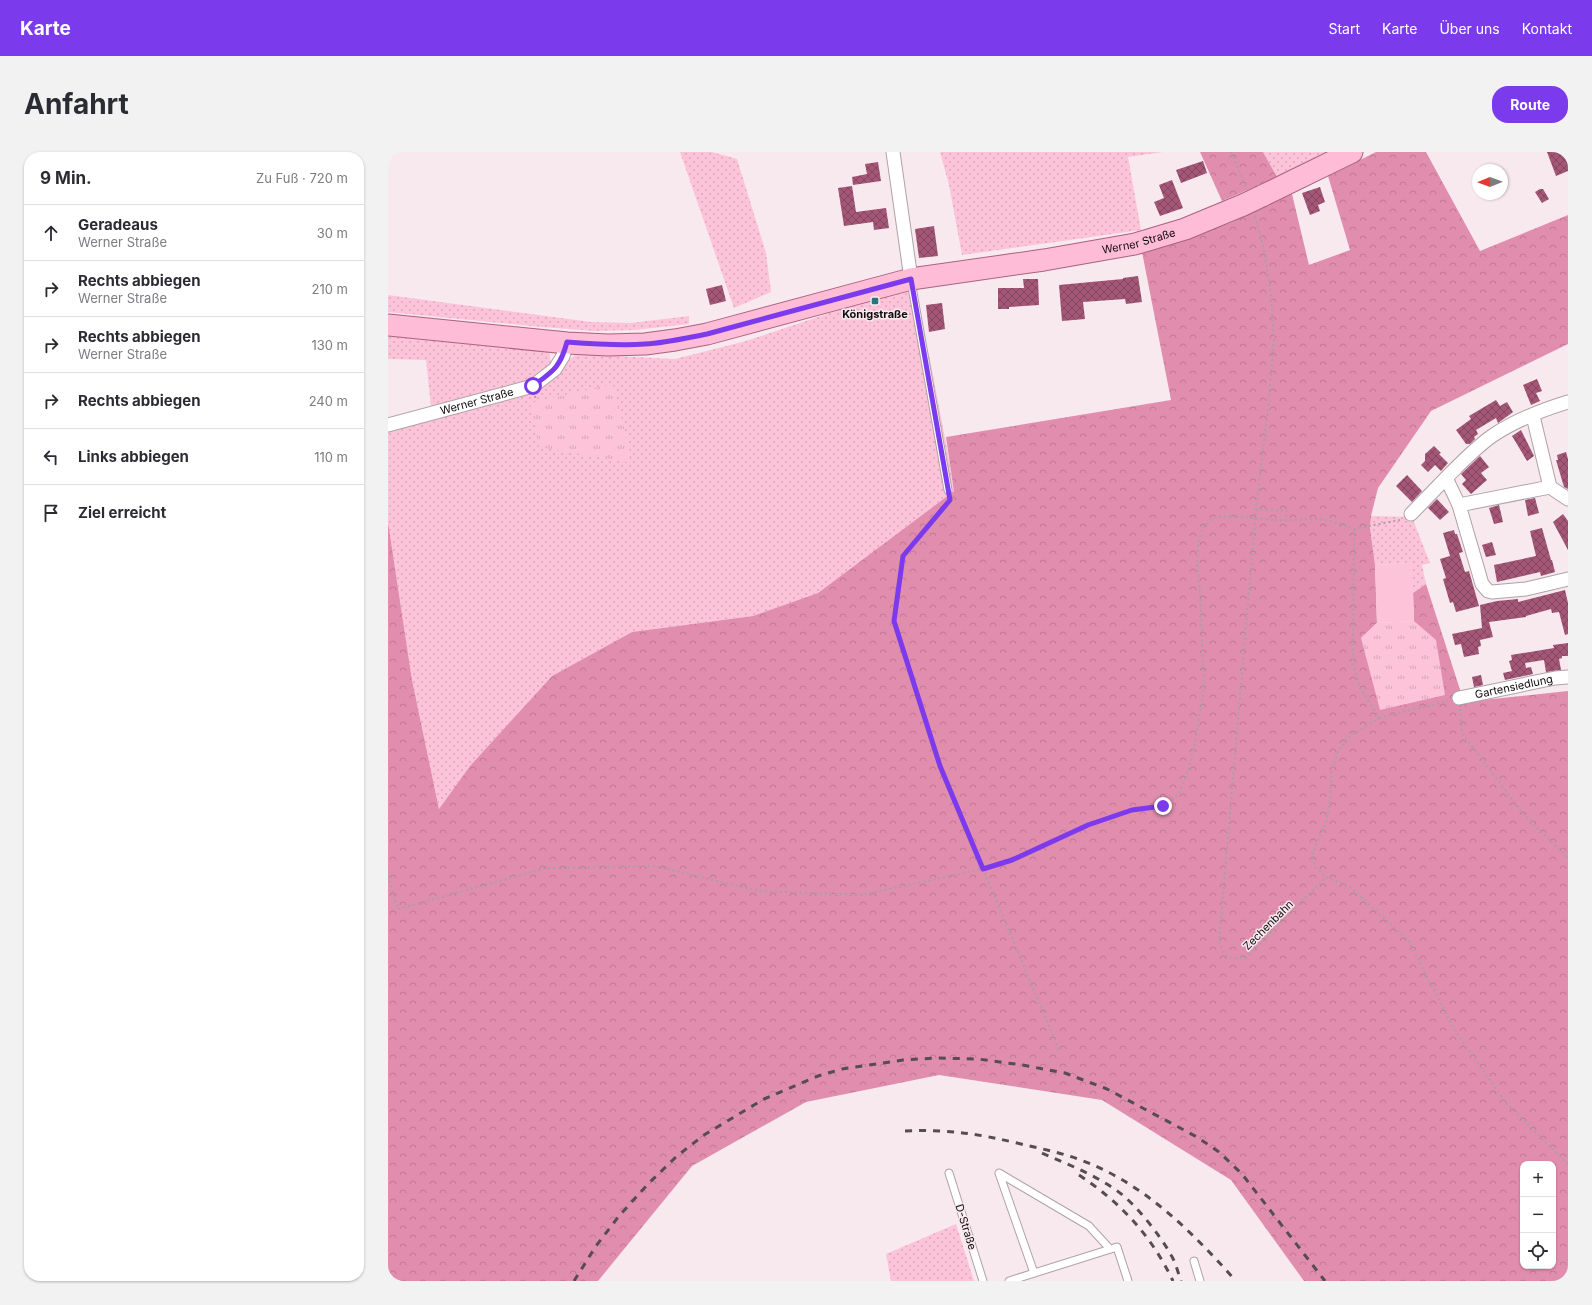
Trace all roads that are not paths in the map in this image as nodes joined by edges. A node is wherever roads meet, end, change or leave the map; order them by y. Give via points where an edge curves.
1 (893, 152) edge
2 (1352, 152) edge
3 (911, 279) junction
4 (388, 325) edge
5 (567, 342) junction
6 (1568, 402) edge
7 (1533, 416) junction
8 (388, 425) edge
9 (1446, 478) junction
10 (1550, 487) junction
11 (948, 490) road end
12 (1568, 499) edge
13 (1459, 504) junction
14 (1412, 514) road end
15 (1568, 579) edge
16 (1568, 677) edge
17 (1459, 698) road end
18 (949, 1173) dead end
19 (1110, 1249) junction
20 (1194, 1261) dead end
21 (1034, 1273) junction
22 (983, 1281) edge
23 (1009, 1281) edge
24 (1128, 1281) edge
25 (1200, 1281) edge

1 - 3 street
2 - 3 main road, Werner Straße, bridge via 1262,196 1249,210 1185,229 1120,247
3 - 5 main road, Werner Straße via 714,332 675,340 608,345
3 - 11 lane
4 - 5 main road, Werner Straße
5 - 8 street, Werner Straße via 555,370 533,386
6 - 7 street
7 - 9 street via 1493,436 1463,460
7 - 10 street
9 - 13 street
9 - 14 street
10 - 12 street
10 - 13 street
13 - 15 street via 1482,584 1488,591 1526,588
16 - 17 street, Gartensiedlung
18 - 22 lane, D-Straße
19 - 21 lane
19 - 21 lane via 1089,1226 999,1173
19 - 24 lane via 1117,1247
20 - 25 lane
21 - 23 lane

